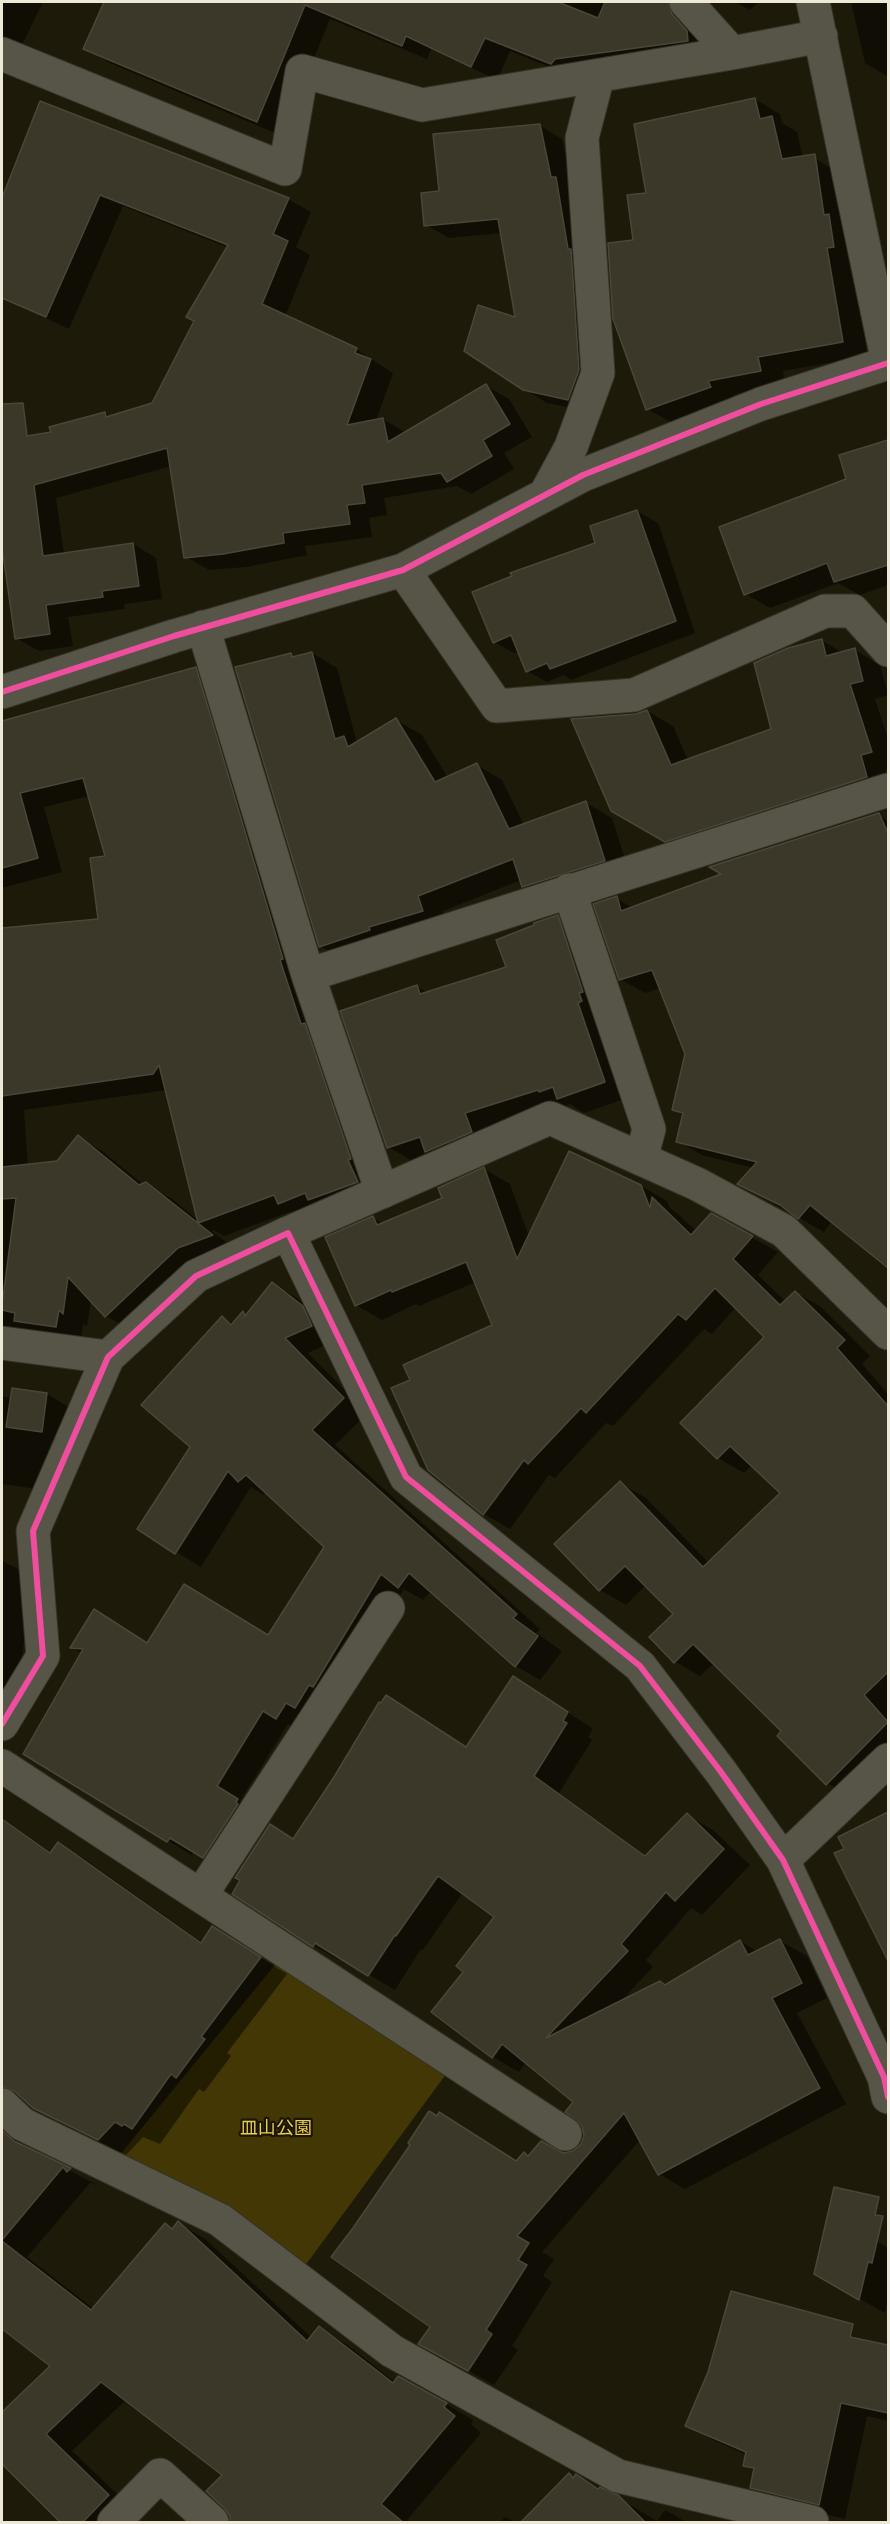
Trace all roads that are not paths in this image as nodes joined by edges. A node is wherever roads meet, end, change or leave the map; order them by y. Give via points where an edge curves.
1 (686, 2) edge
2 (813, 2) edge
3 (820, 36) junction
4 (732, 52) junction
5 (2, 54) edge
6 (598, 76) junction
7 (888, 363) edge
8 (545, 495) junction
9 (403, 570) junction
10 (203, 627) junction
11 (888, 650) edge
12 (2, 692) edge
13 (888, 790) edge
14 (569, 890) junction
15 (308, 975) junction
16 (641, 1159) junction
17 (382, 1192) junction
18 (288, 1233) junction
19 (888, 1333) edge
20 (2, 1343) edge
21 (108, 1357) junction
22 (388, 1608) dead end
23 (2, 1724) edge
24 (888, 1760) edge
25 (2, 1766) edge
26 (783, 1860) junction
27 (201, 1895) junction
28 (888, 2097) edge
29 (2, 2105) edge
30 (565, 2134) dead end
31 (114, 2523) edge
32 (212, 2523) edge
33 (812, 2523) edge

1 - 4 street
2 - 3 street
3 - 4 street
3 - 7 street
4 - 6 street
5 - 6 street via 285,169 302,71 422,105
6 - 8 street via 582,138 598,373 571,447
7 - 8 street via 761,404 583,475
8 - 9 street
9 - 10 street
9 - 11 street via 497,706 634,695 825,611 853,610
10 - 12 street
10 - 15 street
13 - 14 street
14 - 15 street
14 - 16 street via 649,1129
15 - 17 street
16 - 17 street via 550,1118
16 - 19 street via 697,1184 784,1232
17 - 18 street
18 - 21 street via 196,1276
18 - 26 street via 406,1477 640,1666
20 - 21 street
21 - 23 street via 33,1531 43,1656
22 - 27 street
24 - 26 street
25 - 27 street
26 - 28 street via 884,2077
27 - 30 street
29 - 33 street via 21,2124 220,2220 392,2351 618,2476
31 - 32 street via 160,2475

